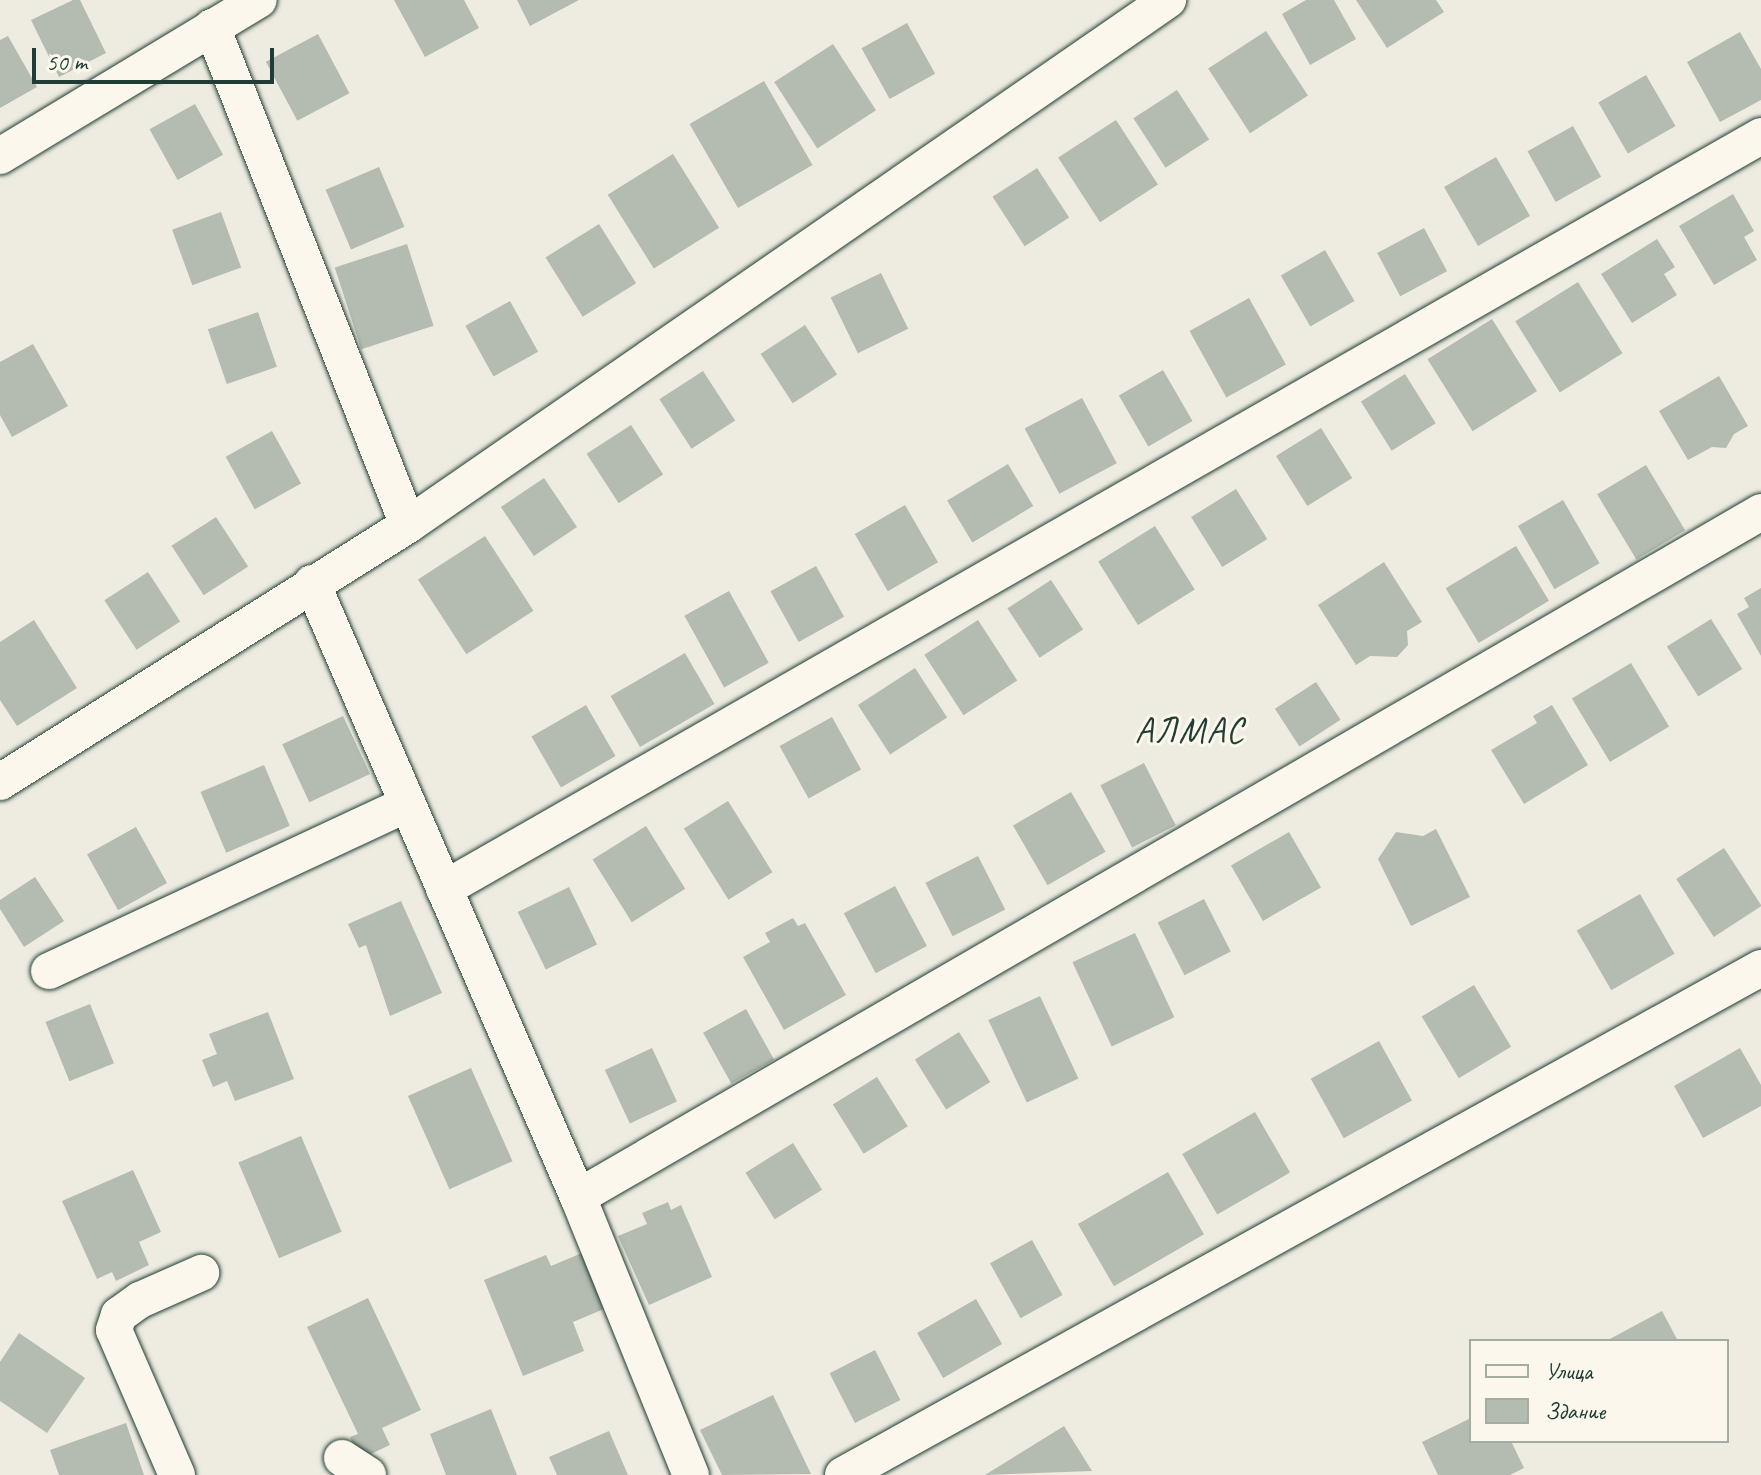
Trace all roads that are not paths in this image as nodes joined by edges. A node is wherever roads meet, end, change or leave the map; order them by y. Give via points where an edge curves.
1 (259, 0) edge
2 (1168, 0) edge
3 (212, 27) junction
4 (1761, 136) edge
5 (0, 156) edge
6 (1761, 512) edge
7 (408, 525) junction
8 (312, 583) junction
9 (0, 782) edge
10 (407, 804) junction
11 (444, 889) junction
12 (1761, 968) edge
13 (49, 971) dead end
14 (578, 1197) junction
15 (201, 1273) dead end
16 (177, 1475) edge
17 (691, 1475) edge
18 (843, 1475) edge

1 - 3 street
2 - 7 street
3 - 5 street
3 - 7 street
4 - 11 street
6 - 14 street
7 - 8 street
8 - 9 street
8 - 10 street
10 - 11 street
10 - 13 street
11 - 14 street
12 - 18 street
14 - 17 street
15 - 16 street via 140,1300 119,1315 114,1330

